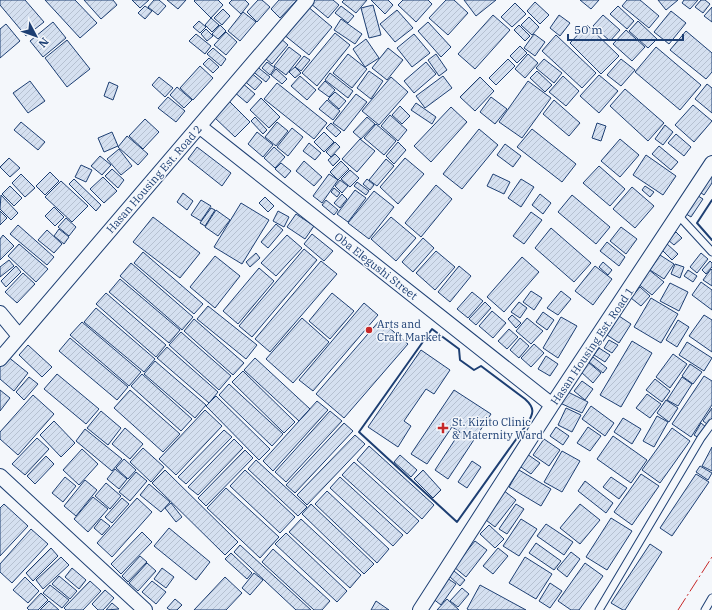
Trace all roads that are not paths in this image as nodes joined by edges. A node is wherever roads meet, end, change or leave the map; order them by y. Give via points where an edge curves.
1 (307, 0) edge
2 (199, 126) junction
3 (712, 163) edge
4 (678, 216) junction
5 (712, 252) edge
6 (0, 313) edge
7 (19, 336) junction
8 (0, 359) edge
9 (552, 406) junction
10 (712, 423) edge
11 (0, 476) edge
12 (712, 598) edge
13 (145, 610) edge
14 (420, 610) edge
15 (598, 610) edge
16 (705, 610) edge

1 - 2 street, Hasan Housing Est. Road 2
2 - 7 street, Hasan Housing Est. Road 2
2 - 9 street, Oba Elegushi Street
3 - 4 street, Hasan Housing Est. Road 1
4 - 5 lane
4 - 9 street, Hasan Housing Est. Road 1
6 - 7 street
7 - 8 street, Hasan Housing Est. Road 2
9 - 14 street, Hasan Housing Est. Road 1
10 - 15 lane
11 - 13 street
12 - 16 lane

